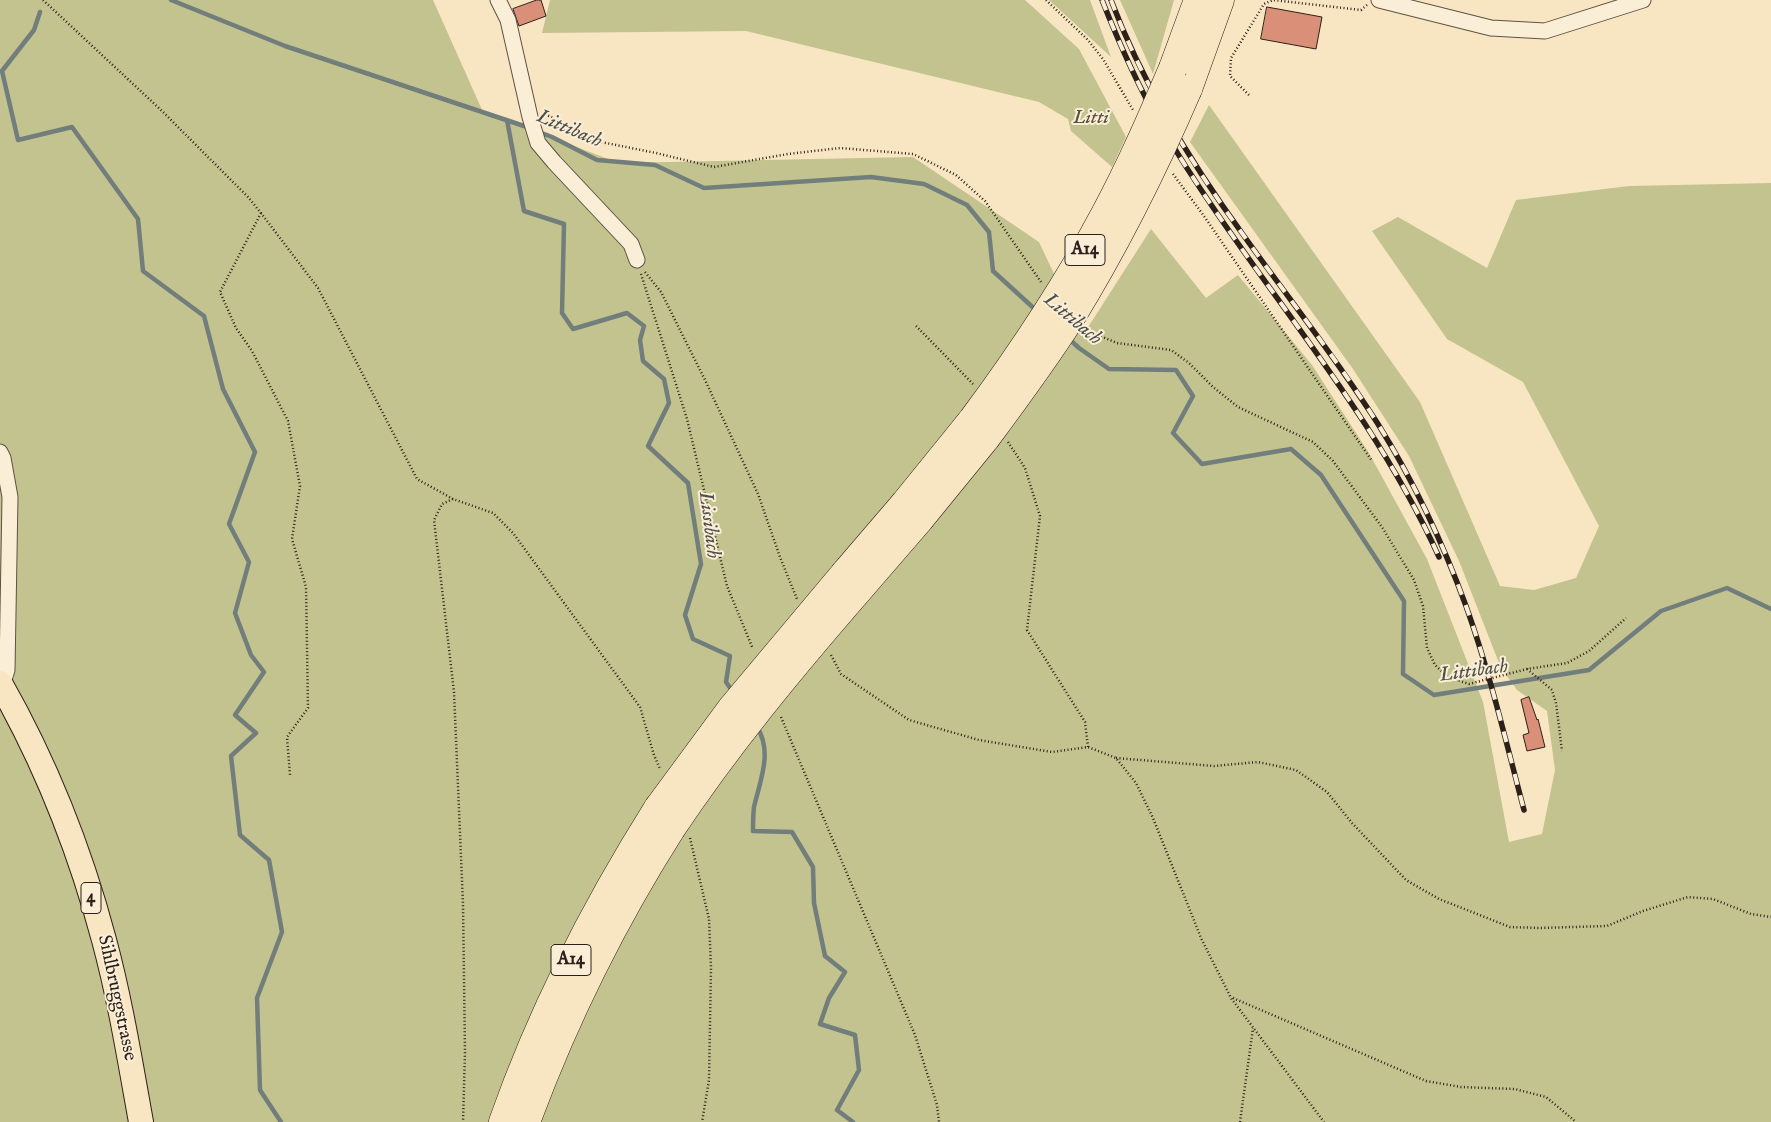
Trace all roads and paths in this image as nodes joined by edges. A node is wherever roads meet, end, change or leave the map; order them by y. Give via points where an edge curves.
1 (43, 0) edge
2 (498, 0) edge
3 (1198, 0) edge
4 (1220, 0) edge
5 (1371, 0) edge
6 (1379, 0) edge
7 (1643, 0) edge
8 (1180, 79) junction
9 (1249, 95) dead end
10 (529, 111) junction
11 (260, 213) junction
12 (637, 260) joint
13 (1241, 270) dead end
14 (1047, 288) dead end
15 (916, 326) dead end
16 (1085, 329) dead end
17 (973, 384) dead end
18 (988, 430) junction
19 (0, 452) edge
20 (1372, 461) dead end
21 (453, 499) junction
22 (802, 605) dead end
23 (1626, 618) dead end
24 (829, 651) dead end
25 (1527, 669) junction
26 (1, 685) edge
27 (1088, 747) junction
28 (1562, 751) dead end
29 (1116, 758) junction
30 (661, 772) dead end
31 (290, 775) dead end
32 (672, 823) junction
33 (1771, 917) edge
34 (1231, 998) junction
35 (1254, 1028) junction
36 (141, 1122) edge
37 (463, 1122) edge
38 (503, 1122) edge
39 (526, 1122) edge
40 (702, 1122) edge
41 (1240, 1122) edge
42 (1324, 1122) edge
43 (1576, 1122) edge

1 - 11 path via 162,111
2 - 10 street via 508,20
3 - 8 highway, A14
4 - 8 highway, A14
5 - 9 path via 1361,10 1273,0 1264,4 1231,58 1230,76
6 - 7 street via 1491,28 1545,31
8 - 18 highway, A14, bridge via 1150,174 1084,295 1036,370
10 - 12 street via 538,143 631,244
10 - 14 path via 600,142 714,167 840,148 913,154 956,174 985,201
11 - 21 path via 318,288 417,479
11 - 31 path via 220,292 236,328 252,351 288,421 300,486 292,540 306,587 308,708 287,738
12 - 22 path via 661,292 706,382 758,494 796,598
13 - 20 path
15 - 17 path
16 - 25 path via 1117,343 1171,350 1238,407 1313,442 1333,461 1382,527 1414,580 1423,606 1428,648 1434,665 1448,677 1468,684
18 - 27 path via 1024,468 1040,516 1027,630 1085,722
18 - 32 highway, A14, bridge via 920,519 851,583 731,708
19 - 26 street via 10,497 7,670
21 - 30 path via 492,513 513,533 640,707
21 - 37 path via 442,504 434,520 454,692 463,904
23 - 25 path via 1589,651 1567,663
24 - 27 path via 841,674 910,720 979,740 1052,752
25 - 28 path via 1552,690
26 - 36 main road, Sihlbruggstrasse / 4 via 58,801 83,868 104,941
27 - 29 path
29 - 33 path via 1214,766 1258,762 1296,770 1327,792 1406,880 1439,899 1510,926 1607,926 1688,897 1713,899 1750,914
29 - 34 path via 1136,783 1153,818 1201,938
32 - 38 highway, A14 via 606,895 558,986
32 - 39 highway, A14 via 587,978 552,1054
32 - 40 path via 692,842 709,919 710,1080
34 - 35 path
34 - 43 path via 1426,1081 1461,1088 1515,1089 1546,1097
35 - 41 path
35 - 42 path

